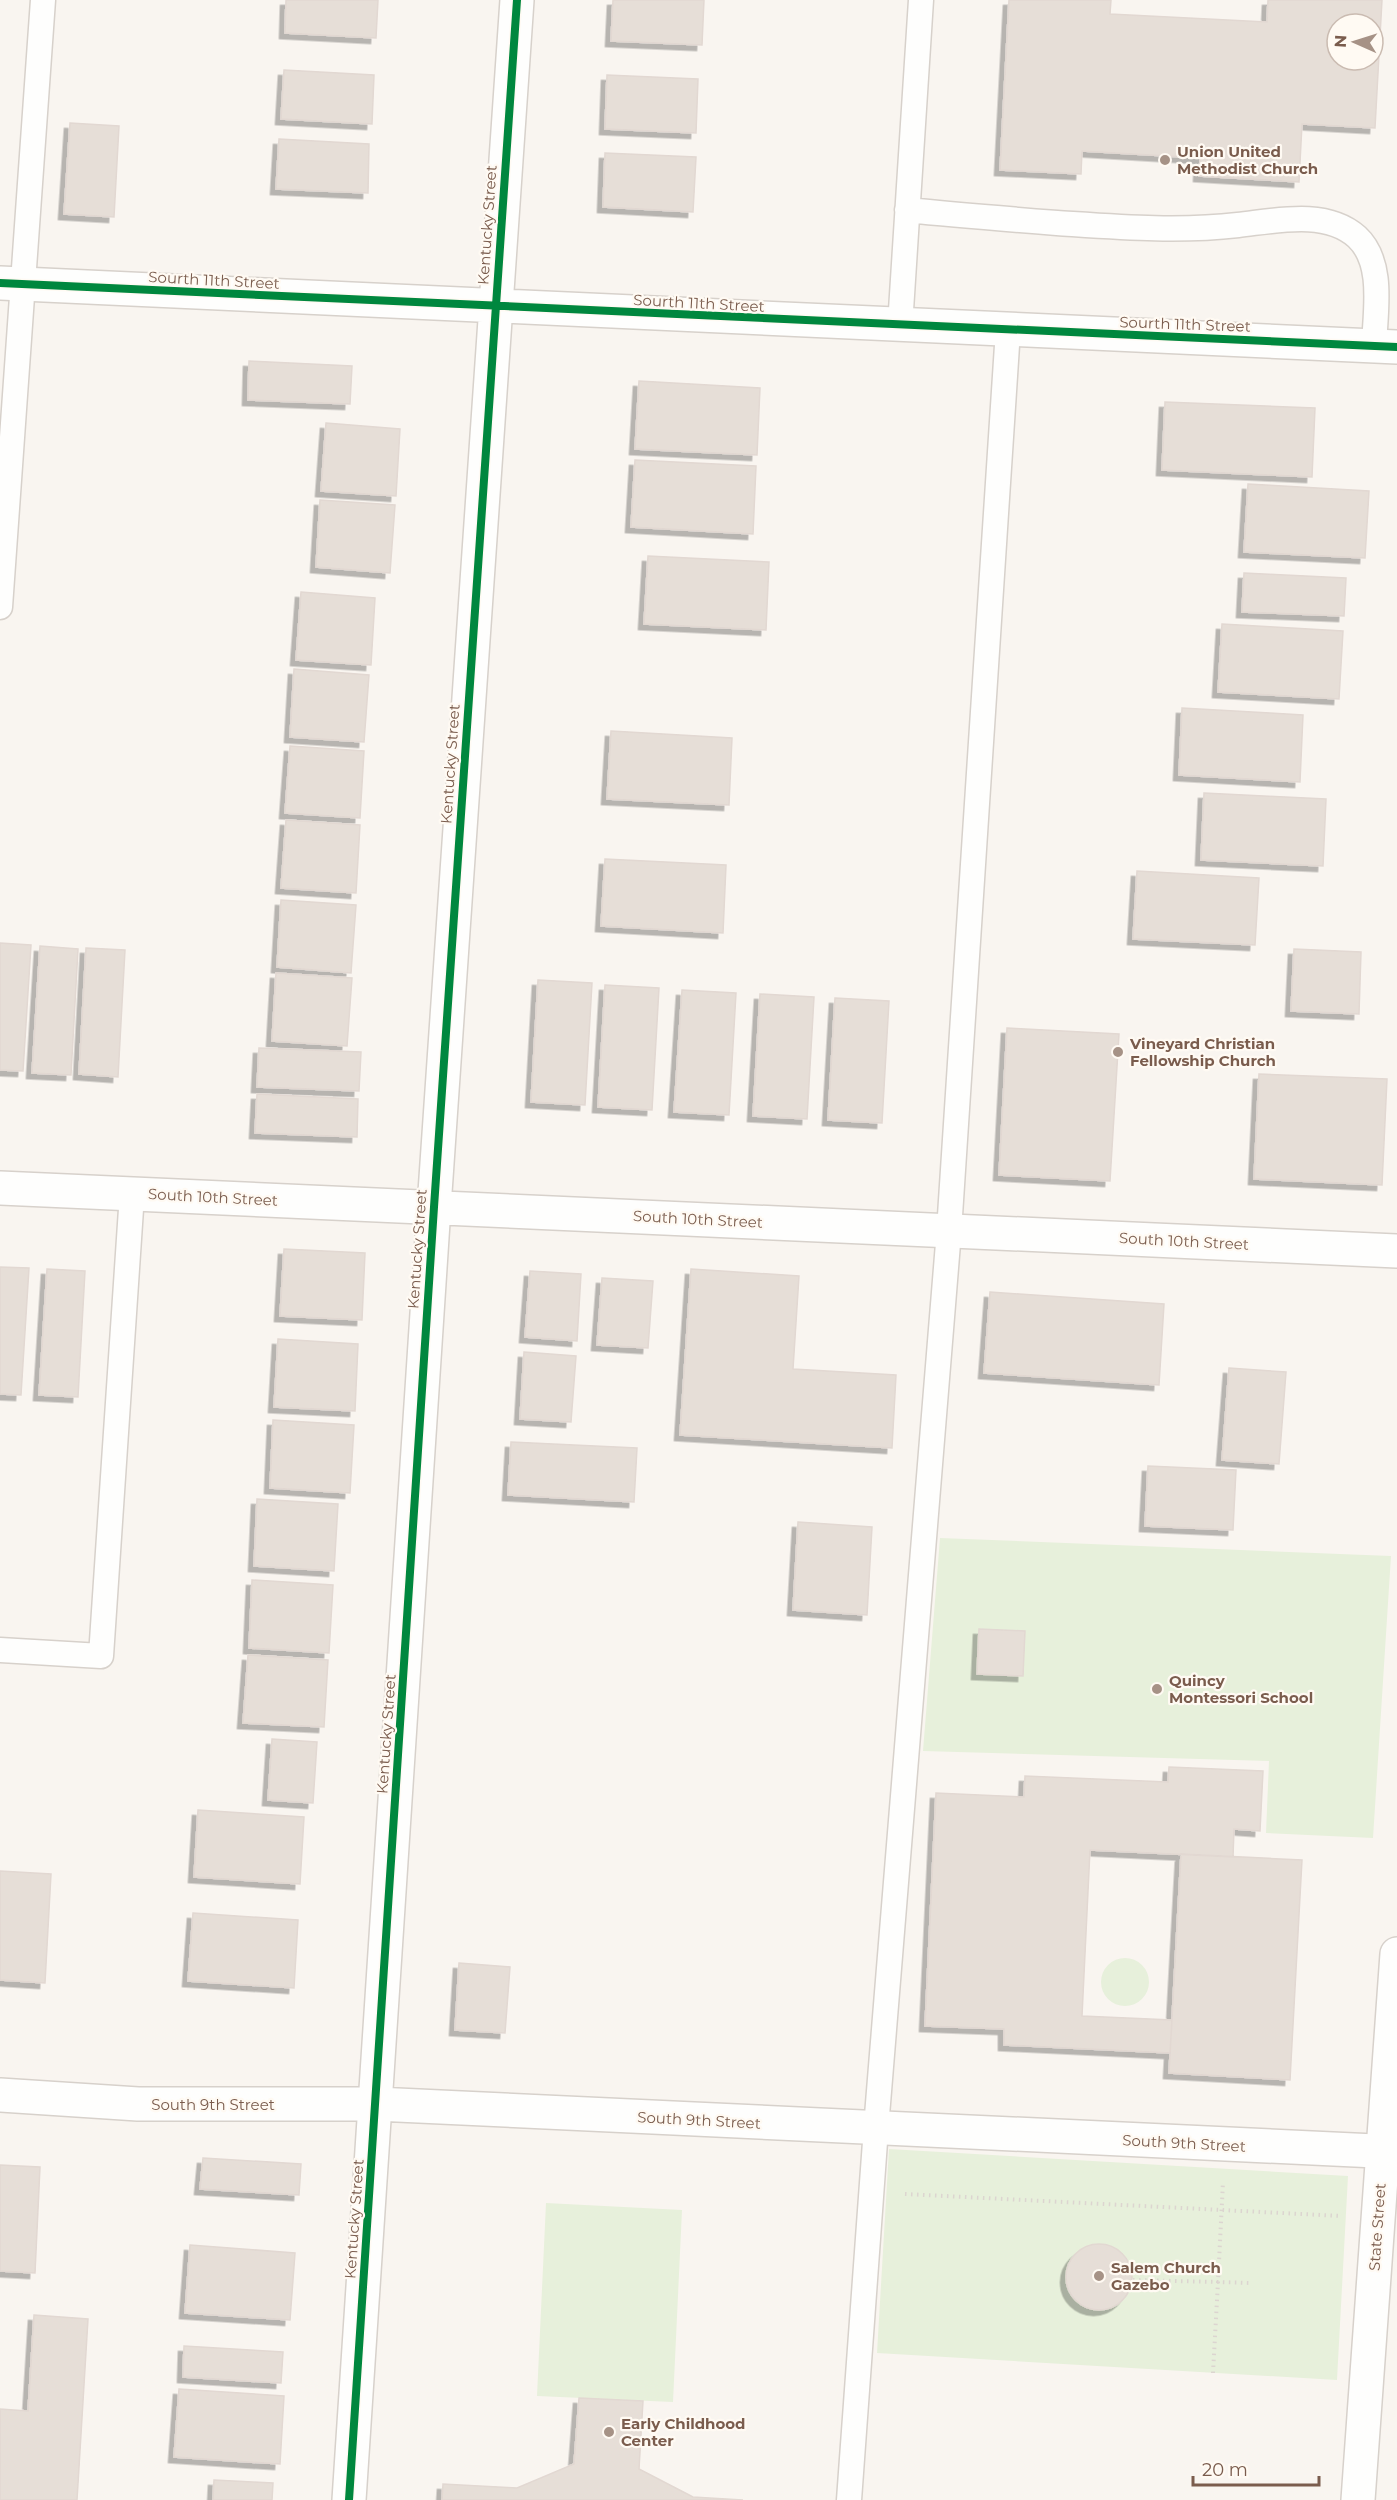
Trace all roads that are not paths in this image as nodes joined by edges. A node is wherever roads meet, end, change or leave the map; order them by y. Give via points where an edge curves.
1 (43, 0) edge
2 (517, 0) edge
3 (921, 0) edge
4 (907, 210) junction
5 (12, 284) edge
6 (494, 306) junction
7 (900, 326) junction
8 (1008, 330) junction
9 (1385, 347) edge
10 (0, 607) edge
11 (0, 1188) edge
12 (132, 1194) junction
13 (434, 1208) junction
14 (949, 1231) junction
15 (1397, 1251) edge
16 (0, 1650) edge
17 (1397, 1954) edge
18 (0, 2095) edge
19 (375, 2104) junction
20 (876, 2128) junction
21 (1390, 2152) edge
22 (349, 2500) edge
23 (849, 2500) edge
24 (1358, 2500) edge

1 - 5 lane
2 - 6 street, Kentucky Street
3 - 4 lane
4 - 7 lane
4 - 9 lane via 1169,230 1283,220 1327,222 1358,238 1372,261
5 - 6 street, Sourth 11th Street
5 - 10 lane
6 - 7 street, Sourth 11th Street
6 - 13 street, Kentucky Street
7 - 8 street, Sourth 11th Street
8 - 9 street, Sourth 11th Street
8 - 14 lane
11 - 12 street, South 10th Street
12 - 13 street, South 10th Street
12 - 16 lane via 101,1656
13 - 14 street, South 10th Street
13 - 19 street, Kentucky Street
14 - 15 street, South 10th Street
14 - 20 lane
17 - 21 street, State Street
18 - 19 street, South 9th Street via 138,2104
19 - 20 street, South 9th Street
19 - 22 street, Kentucky Street
20 - 21 street, South 9th Street
20 - 23 lane
21 - 24 street, State Street via 1378,2218

